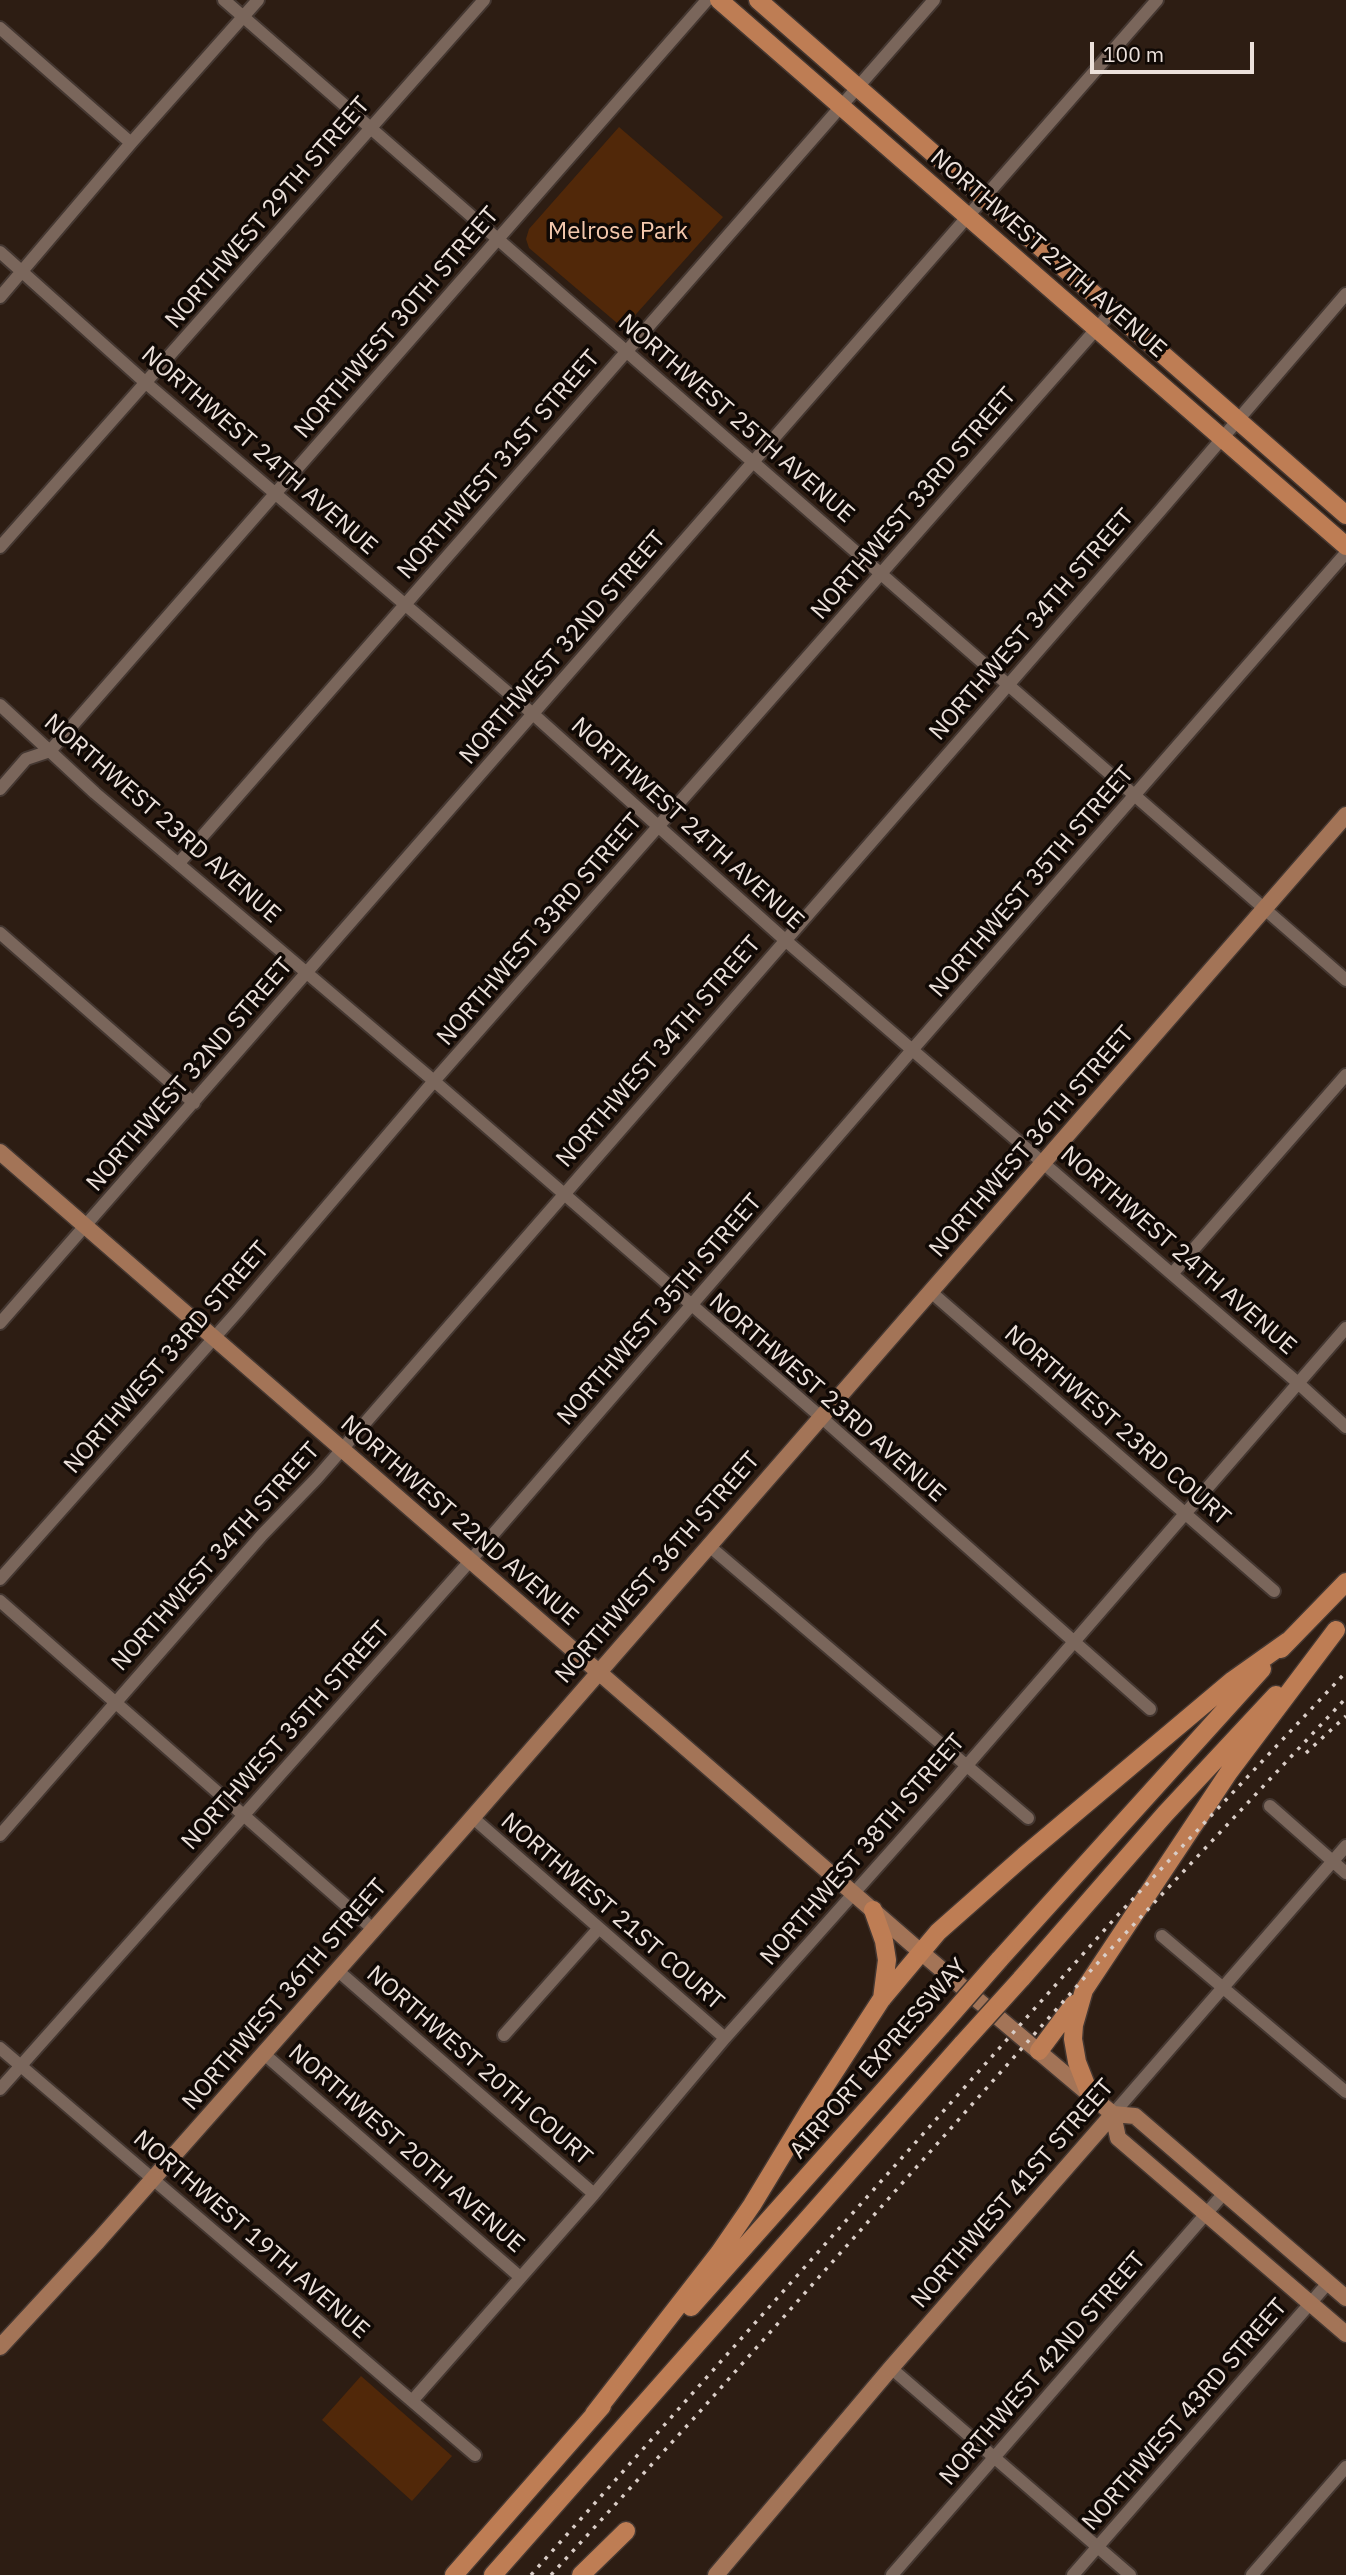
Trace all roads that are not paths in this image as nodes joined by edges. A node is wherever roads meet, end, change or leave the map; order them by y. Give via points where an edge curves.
1 (224, 0) edge
2 (258, 0) edge
3 (484, 0) edge
4 (707, 0) edge
5 (719, 0) edge
6 (758, 0) edge
7 (934, 0) edge
8 (1157, 0) edge
9 (243, 17) junction
10 (0, 29) edge
11 (858, 87) junction
12 (841, 106) junction
13 (370, 129) junction
14 (131, 143) junction
15 (984, 198) junction
16 (967, 217) junction
17 (499, 240) junction
18 (0, 252) edge
19 (22, 272) junction
20 (1346, 294) edge
21 (0, 297) edge
22 (1113, 310) junction
23 (1097, 328) junction
24 (626, 351) junction
25 (146, 383) junction
26 (1237, 419) junction
27 (1222, 438) junction
28 (754, 462) junction
29 (275, 493) junction
30 (1346, 515) edge
31 (1342, 541) edge
32 (0, 547) edge
33 (1346, 554) edge
34 (881, 573) junction
35 (404, 605) junction
36 (1009, 684) junction
37 (0, 705) edge
38 (533, 714) junction
39 (50, 751) junction
40 (0, 789) edge
41 (1136, 795) junction
42 (1346, 815) edge
43 (659, 827) junction
44 (179, 863) junction
45 (1265, 909) junction
46 (0, 933) edge
47 (785, 940) junction
48 (307, 972) junction
49 (1346, 980) edge
50 (912, 1050) junction
51 (1346, 1075) edge
52 (434, 1081) junction
53 (194, 1103) junction
54 (0, 1152) edge
55 (1044, 1163) junction
56 (563, 1194) junction
57 (86, 1227) junction
58 (1172, 1274) junction
59 (931, 1292) junction
60 (691, 1306) junction
61 (0, 1323) edge
62 (1346, 1328) edge
63 (214, 1338) junction
64 (1298, 1383) junction
65 (822, 1418) junction
66 (1346, 1427) edge
67 (342, 1449) junction
68 (1186, 1513) junction
69 (708, 1545) junction
70 (470, 1561) junction
71 (0, 1579) edge
72 (1346, 1582) edge
73 (1274, 1591) dead end
74 (0, 1601) edge
75 (1341, 1625) edge
76 (1288, 1641) junction
77 (1074, 1642) junction
78 (597, 1672) junction
79 (115, 1702) junction
80 (1150, 1709) dead end
81 (966, 1765) junction
82 (1270, 1806) dead end
83 (243, 1814) junction
84 (472, 1817) junction
85 (1028, 1818) dead end
86 (0, 1835) edge
87 (1346, 1846) edge
88 (1333, 1861) junction
89 (1346, 1873) edge
90 (854, 1893) junction
91 (873, 1910) junction
92 (599, 1928) junction
93 (373, 1930) junction
94 (1162, 1936) dead end
95 (922, 1953) junction
96 (337, 1970) junction
97 (1224, 1987) junction
98 (1084, 1990) junction
99 (881, 2000) junction
100 (503, 2035) dead end
101 (725, 2038) junction
102 (0, 2048) edge
103 (1039, 2051) junction
104 (264, 2053) junction
105 (20, 2066) junction
106 (0, 2089) edge
107 (1346, 2092) edge
108 (1090, 2095) junction
109 (1113, 2114) junction
110 (153, 2178) junction
111 (1225, 2192) junction
112 (594, 2194) junction
113 (1206, 2213) junction
114 (520, 2277) junction
115 (1328, 2283) junction
116 (1346, 2298) edge
117 (1310, 2304) junction
118 (1346, 2334) edge
119 (0, 2347) edge
120 (891, 2368) junction
121 (412, 2401) junction
122 (594, 2414) junction
123 (475, 2455) dead end
124 (994, 2457) junction
125 (1346, 2467) edge
126 (626, 2531) dead end
127 (1098, 2547) junction
128 (454, 2575) edge
129 (493, 2575) edge
130 (581, 2575) edge
131 (716, 2575) edge
132 (892, 2575) edge
133 (1073, 2575) edge
134 (1130, 2575) edge
135 (1252, 2575) edge

1 - 9 street, NORTHWEST 25TH AVENUE
2 - 9 street
3 - 13 street, NORTHWEST 29TH STREET
4 - 17 street, NORTHWEST 30TH STREET
5 - 12 highway, NORTHWEST 27TH AVENUE
6 - 11 highway, NORTHWEST 27TH AVENUE
7 - 11 street, NORTHWEST 31ST STREET
8 - 15 street, NORTHWEST 32ND STREET
9 - 13 street, NORTHWEST 25TH AVENUE
9 - 14 street
10 - 14 street
11 - 12 street, NORTHWEST 31ST STREET
11 - 15 highway, NORTHWEST 27TH AVENUE
12 - 16 highway, NORTHWEST 27TH AVENUE
12 - 24 street, NORTHWEST 31ST STREET
13 - 17 street, NORTHWEST 25TH AVENUE
13 - 25 street, NORTHWEST 29TH STREET
14 - 19 street
15 - 16 street, NORTHWEST 32ND STREET
15 - 22 highway, NORTHWEST 27TH AVENUE
16 - 23 highway, NORTHWEST 27TH AVENUE
16 - 28 street, NORTHWEST 32ND STREET
17 - 24 street, NORTHWEST 25TH AVENUE
17 - 29 street, NORTHWEST 30TH STREET
18 - 19 street, NORTHWEST 24TH AVENUE
19 - 21 street
19 - 25 street, NORTHWEST 24TH AVENUE
20 - 26 street, NORTHWEST 34TH STREET
22 - 23 street, NORTHWEST 33RD STREET
22 - 26 highway, NORTHWEST 27TH AVENUE
23 - 27 highway, NORTHWEST 27TH AVENUE
23 - 34 street, NORTHWEST 33RD STREET
24 - 28 street, NORTHWEST 25TH AVENUE
24 - 35 street, NORTHWEST 31ST STREET
25 - 29 street, NORTHWEST 24TH AVENUE
25 - 32 street, NORTHWEST 29TH STREET
26 - 27 street, NORTHWEST 34TH STREET
26 - 30 highway, NORTHWEST 27TH AVENUE
27 - 31 highway, NORTHWEST 27TH AVENUE
27 - 36 street, NORTHWEST 34TH STREET
28 - 34 street, NORTHWEST 25TH AVENUE
28 - 38 street, NORTHWEST 32ND STREET
29 - 35 street, NORTHWEST 24TH AVENUE
29 - 39 street, NORTHWEST 30TH STREET
33 - 41 street, NORTHWEST 35TH STREET
34 - 36 street, NORTHWEST 25TH AVENUE
34 - 43 street, NORTHWEST 33RD STREET
35 - 38 street, NORTHWEST 24TH AVENUE
35 - 44 street, NORTHWEST 31ST STREET
36 - 41 street, NORTHWEST 25TH AVENUE
36 - 47 street, NORTHWEST 34TH STREET
37 - 39 street, NORTHWEST 23RD AVENUE
38 - 43 street, NORTHWEST 24TH AVENUE
38 - 48 street, NORTHWEST 32ND STREET
39 - 40 street, NORTHWEST 30TH STREET via 26,760
39 - 44 street, NORTHWEST 23RD AVENUE
41 - 45 street, NORTHWEST 25TH AVENUE
41 - 50 street, NORTHWEST 35TH STREET
42 - 45 main road, NORTHWEST 36TH STREET
43 - 47 street, NORTHWEST 24TH AVENUE
43 - 52 street, NORTHWEST 33RD STREET
44 - 48 street, NORTHWEST 23RD AVENUE
45 - 49 street, NORTHWEST 25TH AVENUE
45 - 55 main road, NORTHWEST 36TH STREET
46 - 53 street
47 - 50 street, NORTHWEST 24TH AVENUE
47 - 56 street, NORTHWEST 34TH STREET
48 - 52 street, NORTHWEST 23RD AVENUE
48 - 53 street, NORTHWEST 32ND STREET
50 - 55 street, NORTHWEST 24TH AVENUE
50 - 60 street, NORTHWEST 35TH STREET
51 - 58 street
52 - 56 street, NORTHWEST 23RD AVENUE
52 - 63 street, NORTHWEST 33RD STREET
53 - 57 street, NORTHWEST 32ND STREET
54 - 57 main road, NORTHWEST 22ND AVENUE
55 - 58 street, NORTHWEST 24TH AVENUE
55 - 59 main road, NORTHWEST 36TH STREET
56 - 60 street, NORTHWEST 23RD AVENUE
56 - 67 street, NORTHWEST 34TH STREET
57 - 61 street, NORTHWEST 32ND STREET
57 - 63 main road, NORTHWEST 22ND AVENUE
58 - 64 street, NORTHWEST 24TH AVENUE
59 - 65 main road, NORTHWEST 36TH STREET
59 - 68 street, NORTHWEST 23RD COURT
60 - 65 street, NORTHWEST 23RD AVENUE
60 - 70 street, NORTHWEST 35TH STREET
62 - 64 street, NORTHWEST 38TH STREET
63 - 67 main road, NORTHWEST 22ND AVENUE
63 - 71 street, NORTHWEST 33RD STREET
64 - 66 street, NORTHWEST 24TH AVENUE
64 - 68 street, NORTHWEST 38TH STREET
65 - 69 main road, NORTHWEST 36TH STREET
65 - 77 street, NORTHWEST 23RD AVENUE
67 - 70 main road, NORTHWEST 22ND AVENUE
67 - 79 street, NORTHWEST 34TH STREET
68 - 73 street, NORTHWEST 23RD COURT
68 - 77 street, NORTHWEST 38TH STREET
69 - 78 main road, NORTHWEST 36TH STREET
69 - 81 street
70 - 78 main road, NORTHWEST 22ND AVENUE
70 - 83 street, NORTHWEST 35TH STREET
72 - 76 highway, AIRPORT EXPRESSWAY
74 - 79 street
75 - 98 highway via 1229,1772
75 - 129 highway, AIRPORT EXPRESSWAY, bridge via 1165,1814
76 - 95 highway via 1233,1681 1024,1856 938,1932
76 - 122 highway, AIRPORT EXPRESSWAY, bridge
77 - 80 street, NORTHWEST 23RD AVENUE
77 - 81 street, NORTHWEST 38TH STREET
78 - 84 main road, NORTHWEST 36TH STREET
78 - 90 main road, NORTHWEST 22ND AVENUE
79 - 83 street
79 - 86 street, NORTHWEST 34TH STREET
81 - 85 street
81 - 90 street, NORTHWEST 38TH STREET
82 - 88 street
83 - 93 street
83 - 105 street, NORTHWEST 35TH STREET
84 - 92 street, NORTHWEST 21ST COURT
84 - 93 main road, NORTHWEST 36TH STREET
87 - 88 street, NORTHWEST 41ST STREET
88 - 89 street
88 - 97 street, NORTHWEST 41ST STREET
90 - 91 main road, NORTHWEST 22ND AVENUE
90 - 101 street, NORTHWEST 38TH STREET
91 - 95 main road, NORTHWEST 22ND AVENUE
91 - 99 highway via 887,1960
92 - 100 street
92 - 101 street, NORTHWEST 21ST COURT
93 - 96 main road, NORTHWEST 36TH STREET
94 - 97 street
95 - 99 highway
95 - 103 main road, NORTHWEST 22ND AVENUE
96 - 104 main road, NORTHWEST 36TH STREET
96 - 112 street, NORTHWEST 20TH COURT
97 - 107 street
97 - 109 street, NORTHWEST 41ST STREET
98 - 103 highway
98 - 108 highway via 1073,2039
99 - 122 highway via 719,2253
101 - 112 street, NORTHWEST 38TH STREET
102 - 105 street, NORTHWEST 19TH AVENUE
103 - 108 main road, NORTHWEST 22ND AVENUE
104 - 110 main road, NORTHWEST 36TH STREET
104 - 114 street, NORTHWEST 20TH AVENUE
105 - 106 street, NORTHWEST 35TH STREET
105 - 110 street, NORTHWEST 19TH AVENUE
108 - 109 main road, NORTHWEST 22ND AVENUE
109 - 111 main road, NORTHWEST 22ND AVENUE via 1135,2116
109 - 113 main road, NORTHWEST 22ND AVENUE via 1118,2138
109 - 120 main road, NORTHWEST 41ST STREET
110 - 119 main road, NORTHWEST 36TH STREET
110 - 121 street, NORTHWEST 19TH AVENUE
111 - 113 street, NORTHWEST 42ND STREET
111 - 115 main road, NORTHWEST 22ND AVENUE
112 - 114 street, NORTHWEST 38TH STREET
113 - 117 main road, NORTHWEST 22ND AVENUE
113 - 124 street, NORTHWEST 42ND STREET
114 - 121 street, NORTHWEST 38TH STREET
115 - 116 main road, NORTHWEST 22ND AVENUE
115 - 117 street, NORTHWEST 43RD STREET
117 - 118 main road, NORTHWEST 22ND AVENUE
117 - 127 street, NORTHWEST 43RD STREET
120 - 124 street
120 - 131 main road, NORTHWEST 41ST STREET
121 - 123 street, NORTHWEST 19TH AVENUE
122 - 128 highway, AIRPORT EXPRESSWAY
124 - 127 street
124 - 132 street, NORTHWEST 42ND STREET
125 - 135 street
126 - 130 highway
127 - 133 street, NORTHWEST 43RD STREET
127 - 134 street

